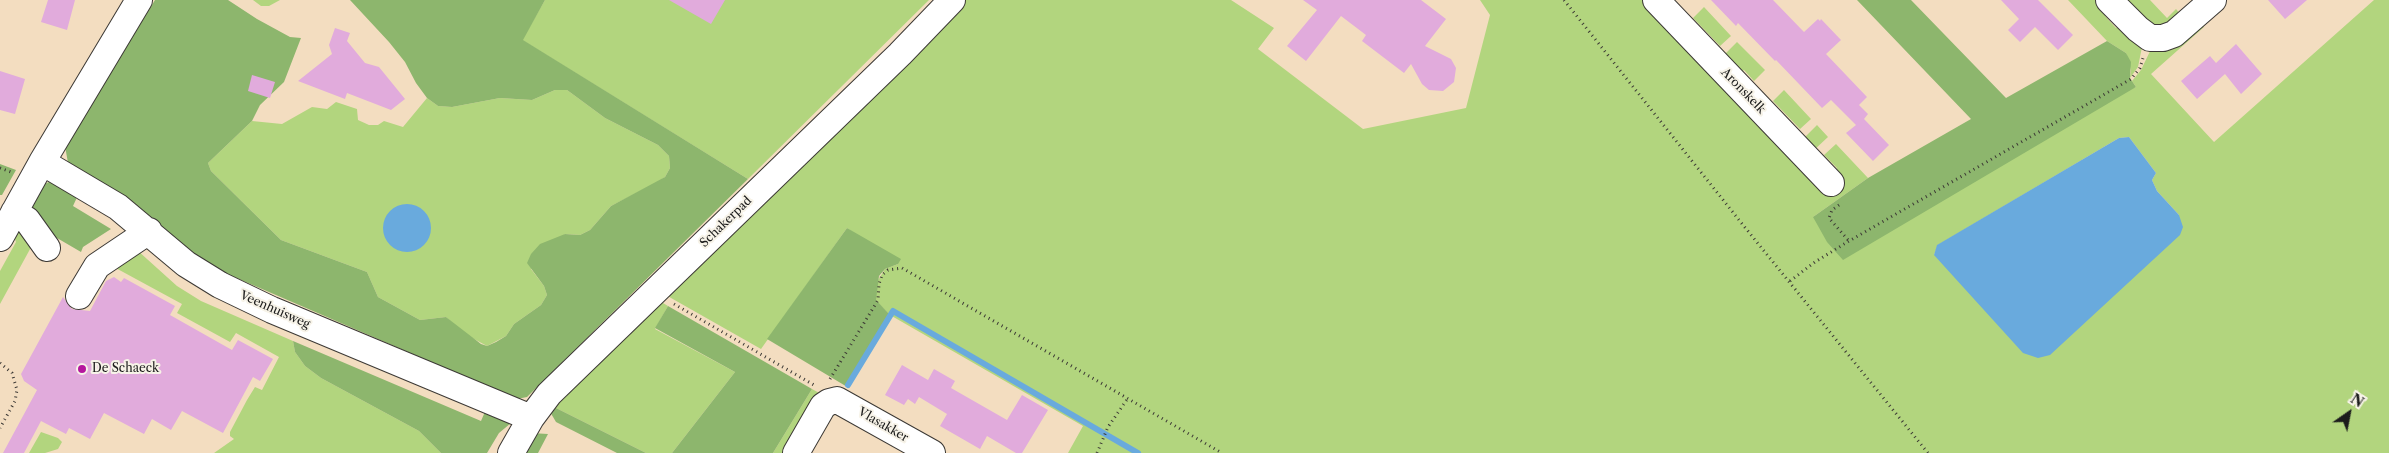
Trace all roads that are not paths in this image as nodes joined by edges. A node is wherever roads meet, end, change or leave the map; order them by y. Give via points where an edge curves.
1 (139, 0) edge
2 (952, 0) edge
3 (1656, 0) edge
4 (2109, 0) edge
5 (2213, 0) edge
6 (42, 162) junction
7 (1831, 183) road end
8 (14, 212) junction
9 (149, 231) junction
10 (0, 238) edge
11 (47, 248) dead end
12 (79, 296) dead end
13 (531, 418) junction
14 (511, 453) edge
15 (796, 453) edge
16 (932, 453) edge

1 - 6 street
2 - 13 street, Schakerpad via 549,394
3 - 7 street, Aronskelk
4 - 5 street via 2150,38 2174,34
6 - 8 street
6 - 9 street, Veenhuisweg via 118,207
8 - 10 street
8 - 11 street via 27,220
9 - 12 street via 97,266
9 - 13 street, Veenhuisweg via 186,264 220,284
13 - 14 street, Schakerpad
15 - 16 street, Vlasakker via 828,395

